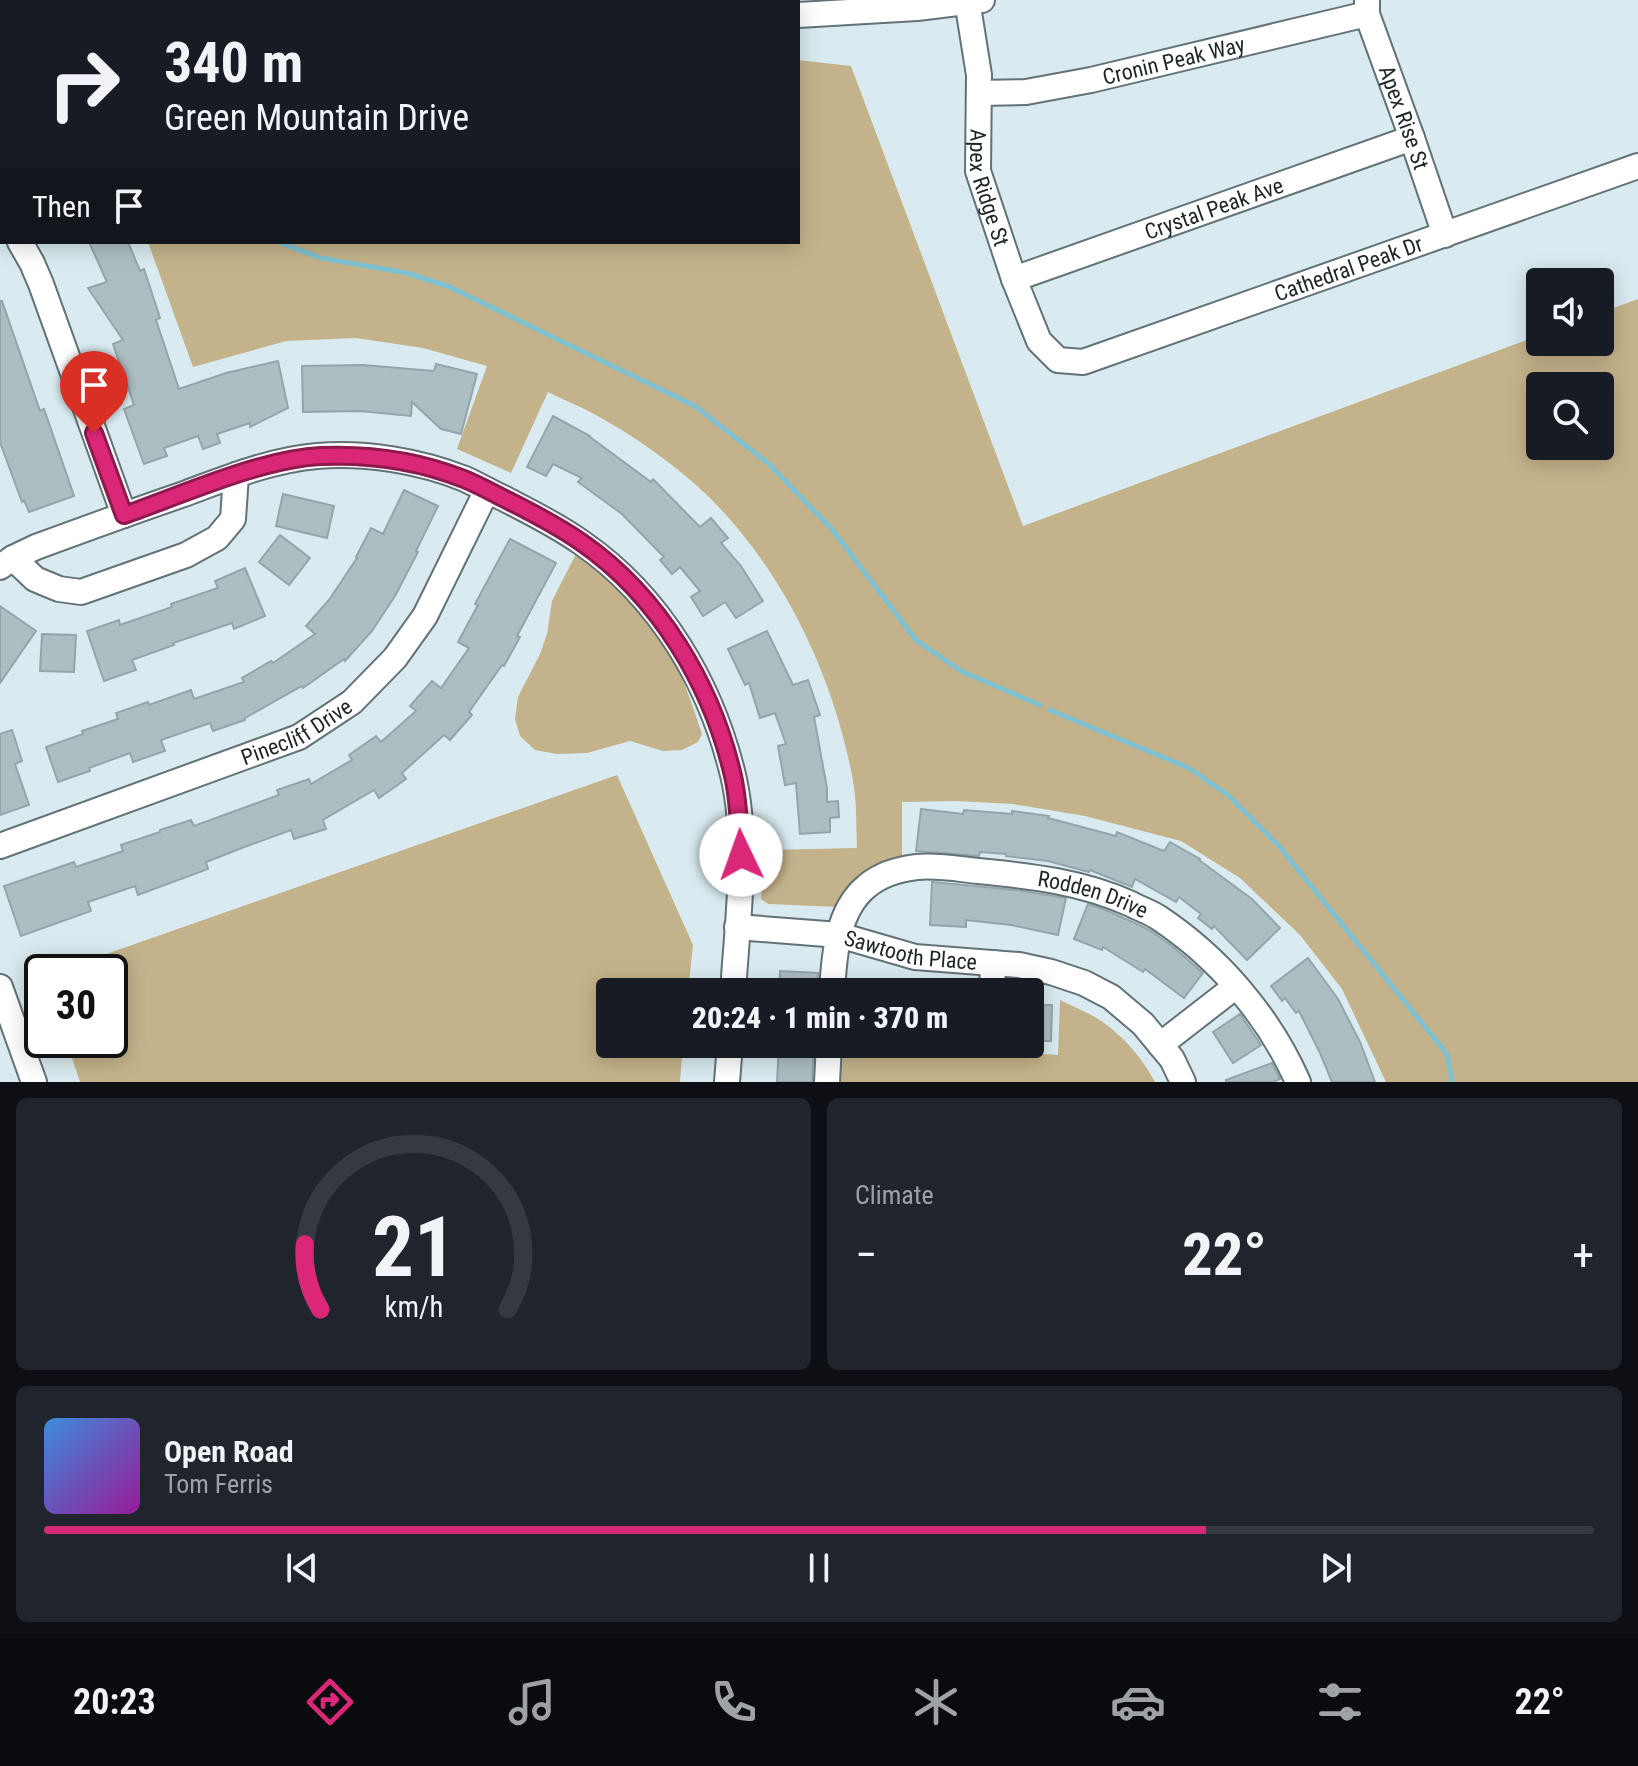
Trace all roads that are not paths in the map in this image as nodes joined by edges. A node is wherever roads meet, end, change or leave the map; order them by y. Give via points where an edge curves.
1 (972, 1) edge
2 (1367, 7) edge
3 (800, 15) edge
4 (979, 93) junction
5 (1412, 138) junction
6 (1638, 166) edge
7 (1445, 235) junction
8 (14, 247) edge
9 (1014, 279) junction
10 (1058, 360) joint
11 (236, 475) junction
12 (487, 490) junction
13 (124, 515) junction
14 (7, 562) edge
15 (0, 846) edge
16 (737, 927) junction
17 (839, 935) junction
18 (993, 963) junction
19 (734, 978) edge
20 (834, 978) edge
21 (992, 978) edge
22 (1236, 986) junction
23 (0, 987) edge
24 (1160, 1045) junction
25 (729, 1058) edge
26 (828, 1058) edge
27 (34, 1082) edge
28 (727, 1082) edge
29 (827, 1082) edge
30 (1183, 1082) edge
31 (1298, 1082) edge

1 - 3 street
1 - 4 street, Apex Ridge St
2 - 4 street, Cronin Peak Way via 1091,80 1026,92
2 - 5 street, Apex Rise St
4 - 9 street, Apex Ridge St via 978,171
5 - 7 street, Apex Rise St
5 - 9 street, Crystal Peak Ave
6 - 7 street, Cathedral Peak Dr
7 - 10 street, Cathedral Peak Dr via 1083,362
8 - 13 street via 32,263 41,284
9 - 10 street, Apex Ridge St via 1039,341
11 - 12 street via 318,456 361,456 447,473
11 - 13 street
11 - 14 street via 233,519 217,538 186,555 81,592 59,589
12 - 15 street, Pinecliff Drive via 425,616 395,658 352,702 299,737
12 - 16 street via 544,519 619,573 661,620 694,670 719,725 733,778 741,855
13 - 14 street
16 - 17 street, Sawtooth Place
16 - 19 street
17 - 18 street, Sawtooth Place via 915,957
17 - 20 street, Rodden Drive
17 - 22 street, Rodden Drive via 848,906 867,885 894,872 920,867 1056,880 1108,894 1156,916
18 - 21 street
18 - 24 street, Sawtooth Place via 1084,983 1111,997
22 - 24 street
22 - 31 street, Rodden Drive via 1267,1024
23 - 27 street
24 - 30 street, Sawtooth Place
25 - 28 street
26 - 29 street

